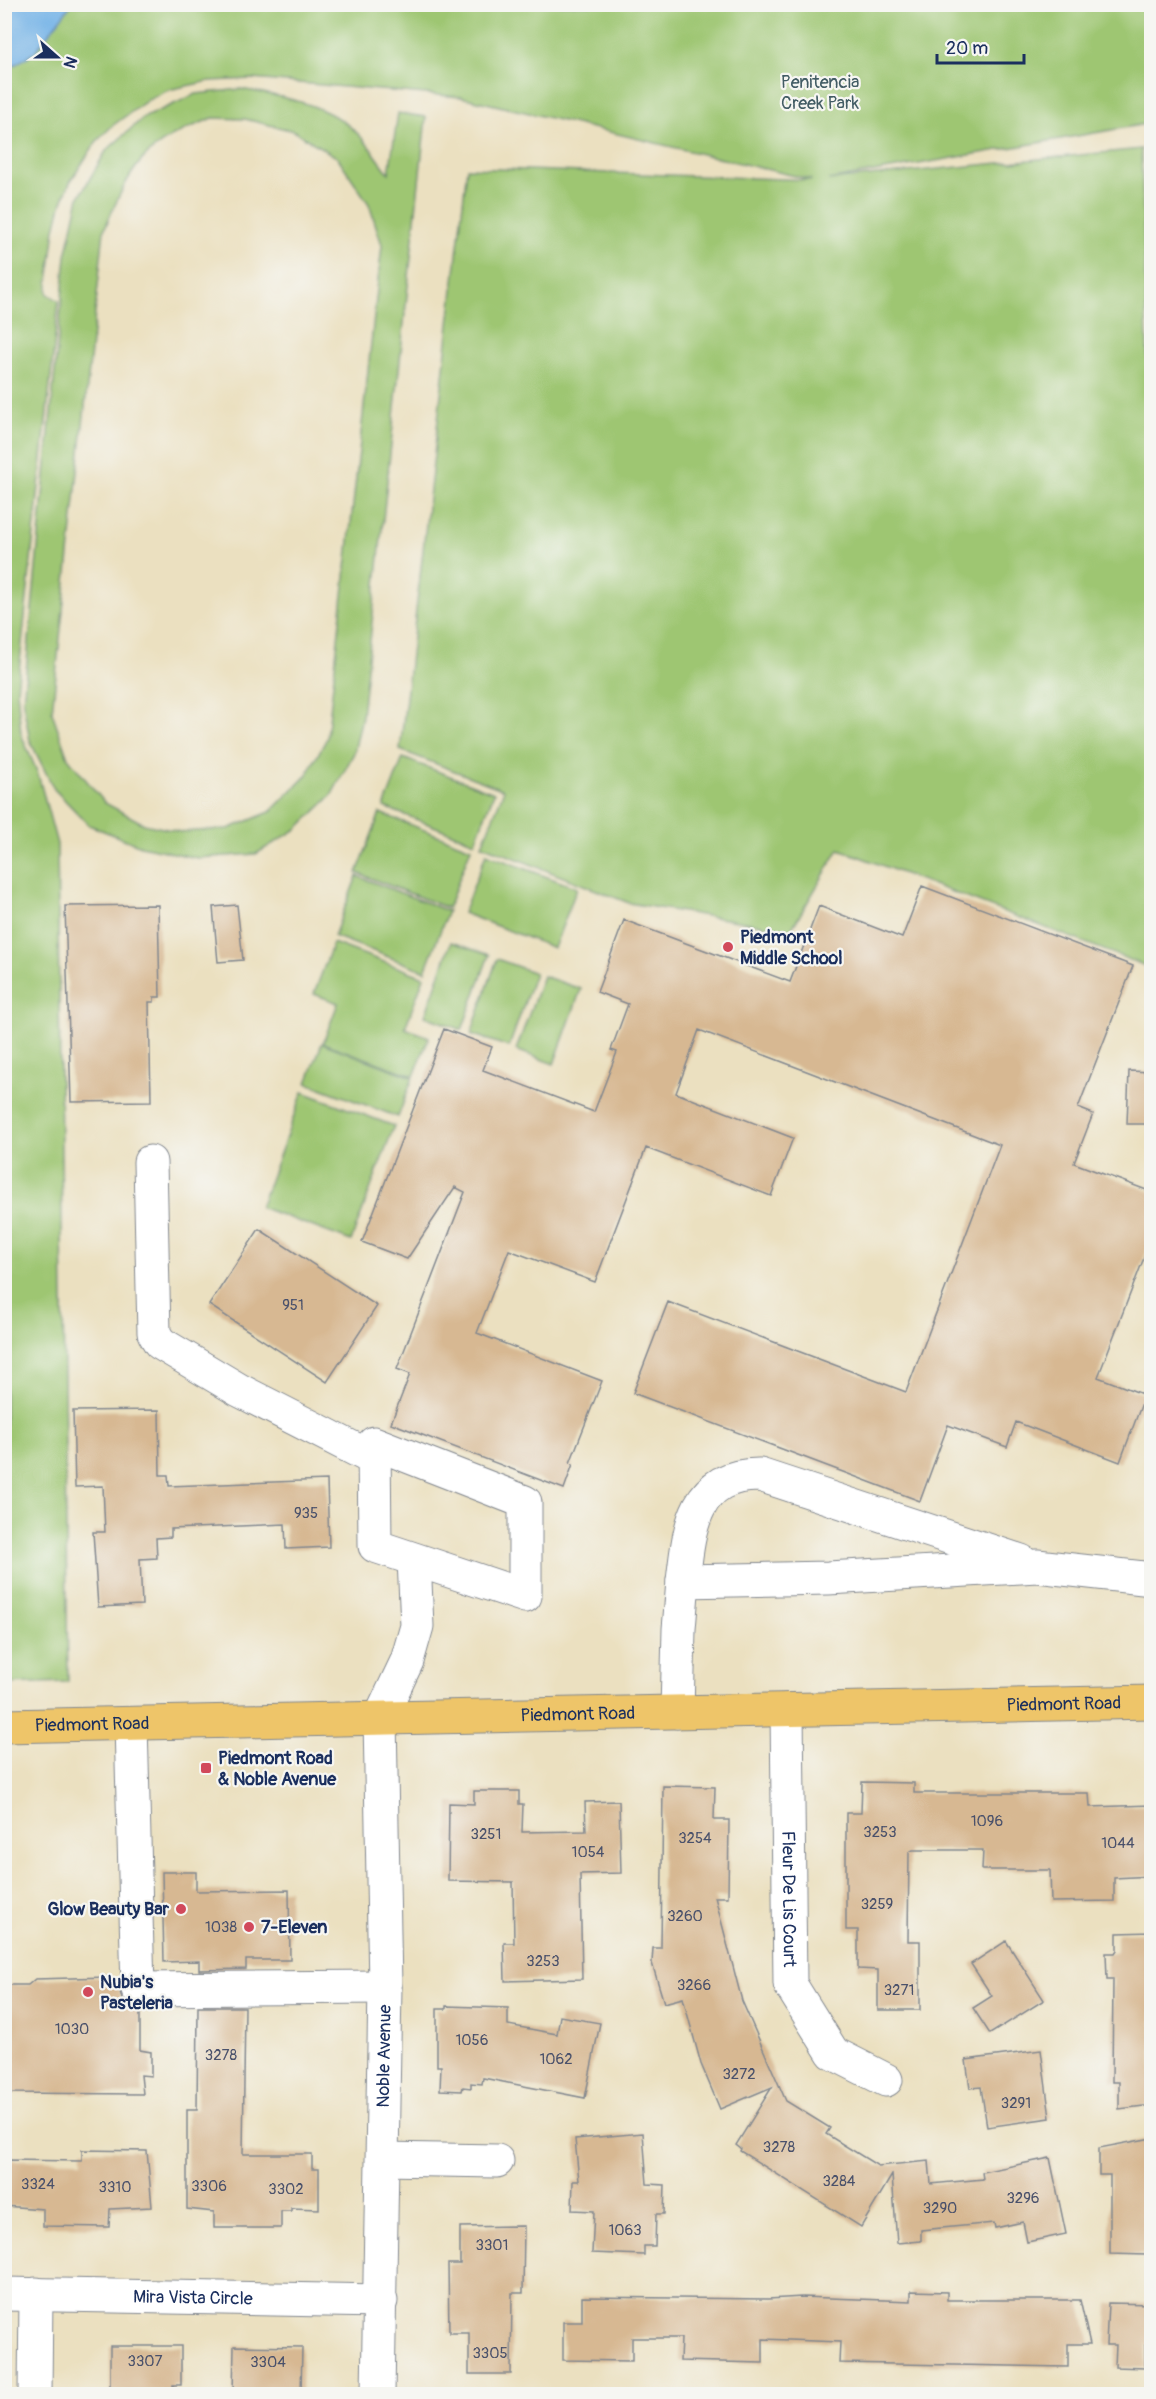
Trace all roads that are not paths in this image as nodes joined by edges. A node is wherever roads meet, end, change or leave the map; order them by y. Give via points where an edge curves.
1 (150, 1162) dead end
2 (374, 1459) junction
3 (414, 1559) junction
4 (1037, 1566) junction
5 (1152, 1579) edge
6 (683, 1581) junction
7 (1152, 1702) edge
8 (787, 1710) junction
9 (677, 1712) junction
10 (380, 1718) junction
11 (131, 1724) junction
12 (4, 1726) edge
13 (385, 1987) junction
14 (886, 2080) dead end
15 (383, 2159) junction
16 (497, 2161) dead end
17 (20, 2294) edge
18 (381, 2301) junction
19 (35, 2394) edge
20 (378, 2394) edge

1 - 2 street via 154,1333 160,1343 239,1390
2 - 3 street via 375,1546
2 - 3 street via 374,1443 525,1502 525,1596
3 - 10 street via 417,1626 407,1661
4 - 5 street
4 - 6 street via 828,1578
4 - 6 street via 760,1475 746,1475 722,1481 698,1505 688,1534
6 - 9 street
7 - 8 main road, Piedmont Road
8 - 9 main road, Piedmont Road
8 - 14 street, Fleur De Lis Court via 790,1984 833,2053
9 - 10 main road, Piedmont Road
10 - 11 main road, Piedmont Road
10 - 13 street, Noble Avenue
11 - 12 main road, Piedmont Road
11 - 13 street via 138,1989
13 - 15 street, Noble Avenue
15 - 16 street
15 - 18 street, Noble Avenue
17 - 18 street, Mira Vista Circle
17 - 19 street
18 - 20 street, Noble Avenue

